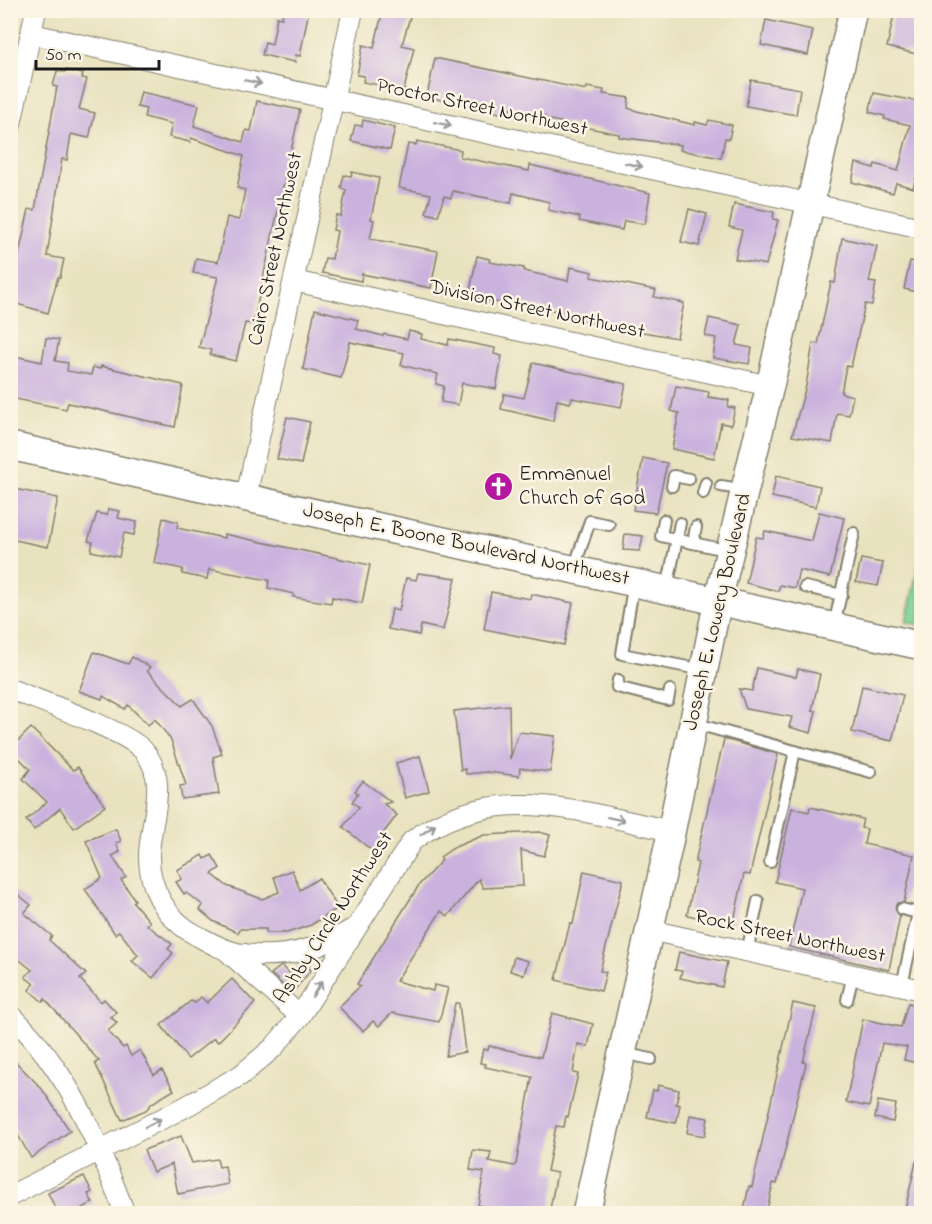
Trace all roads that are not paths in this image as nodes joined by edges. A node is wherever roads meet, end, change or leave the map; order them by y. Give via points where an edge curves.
1 (36, 10) edge
2 (353, 10) edge
3 (854, 10) edge
4 (32, 34) junction
5 (334, 100) junction
6 (10, 128) edge
7 (810, 204) junction
8 (921, 228) edge
9 (294, 281) junction
10 (770, 386) junction
11 (10, 446) edge
12 (689, 479) dead end
13 (672, 486) dead end
14 (246, 497) junction
15 (664, 520) dead end
16 (680, 523) dead end
17 (609, 525) dead end
18 (696, 527) dead end
19 (854, 534) dead end
20 (676, 539) junction
21 (693, 543) junction
22 (730, 551) junction
23 (574, 568) junction
24 (634, 582) junction
25 (805, 587) dead end
26 (667, 589) junction
27 (842, 595) junction
28 (718, 600) junction
29 (834, 627) junction
30 (921, 646) edge
31 (704, 670) junction
32 (618, 680) dead end
33 (10, 689) edge
34 (670, 690) dead end
35 (693, 723) junction
36 (795, 751) junction
37 (871, 772) dead end
38 (671, 831) junction
39 (770, 862) dead end
40 (758, 901) dead end
41 (902, 909) dead end
42 (356, 927) junction
43 (649, 930) junction
44 (227, 951) junction
45 (747, 952) junction
46 (853, 975) junction
47 (902, 985) junction
48 (921, 990) edge
49 (848, 1000) dead end
50 (10, 1014) edge
51 (300, 1016) junction
52 (622, 1053) junction
53 (651, 1059) dead end
54 (101, 1149) junction
55 (10, 1196) edge
56 (125, 1214) edge
57 (586, 1214) edge

1 - 4 street
2 - 5 street, Cairo Street Northwest
3 - 7 main road, Joseph E. Lowery Boulevard
4 -> 5 street, Proctor Street Northwest
4 - 6 street
5 -> 7 street, Proctor Street Northwest
5 - 9 street, Cairo Street Northwest
7 - 8 street, Proctor Street Northwest
7 - 10 main road, Joseph E. Lowery Boulevard
9 - 10 street, Division Street Northwest
9 - 14 street, Cairo Street Northwest
10 - 22 main road, Joseph E. Lowery Boulevard via 733,488
11 - 14 main road, Joseph E. Boone Boulevard Northwest
12 - 13 lane via 674,476
14 - 23 main road, Joseph E. Boone Boulevard Northwest
15 - 20 lane via 661,536
16 - 20 lane
17 - 23 lane via 590,521
18 - 21 lane
19 - 27 lane
20 - 21 lane
20 - 26 lane
21 - 22 lane
22 - 28 main road, Joseph E. Lowery Boulevard
23 - 24 main road, Joseph E. Boone Boulevard Northwest
24 - 26 main road, Joseph E. Boone Boulevard Northwest
24 - 31 lane via 622,658 675,669
25 - 27 lane
26 - 28 main road, Joseph E. Boone Boulevard Northwest
27 - 29 lane
28 - 29 main road, Joseph E. Boone Boulevard Northwest
28 - 31 main road, Joseph E. Lowery Boulevard
29 - 30 main road, Joseph E. Boone Boulevard Northwest
31 - 35 main road, Joseph E. Lowery Boulevard
32 - 34 lane via 617,687 653,691 668,700
33 - 44 street via 124,737 143,750 157,783 149,857 156,893 182,928
35 - 36 lane
35 - 38 main road, Joseph E. Lowery Boulevard
36 - 37 lane
36 - 39 lane
42 -> 38 street, Ashby Circle Northwest via 412,841 433,825 469,811 507,804 542,804
38 - 43 main road, Joseph E. Lowery Boulevard
40 - 45 lane
41 - 47 lane via 918,913
42 - 44 street via 327,945 303,952 257,956
51 -> 42 street, Ashby Circle Northwest
43 - 45 street, Rock Street Northwest
43 - 52 main road, Joseph E. Lowery Boulevard
44 - 51 street
45 - 46 street, Rock Street Northwest
46 - 47 street, Rock Street Northwest
46 - 49 lane
47 - 48 street, Rock Street Northwest
50 - 54 street via 56,1065
54 -> 51 street, Ashby Circle Northwest via 241,1075 273,1048
52 - 53 lane
52 - 57 main road, Joseph E. Lowery Boulevard
54 - 55 street, Ashby Circle Northwest
54 - 56 street

